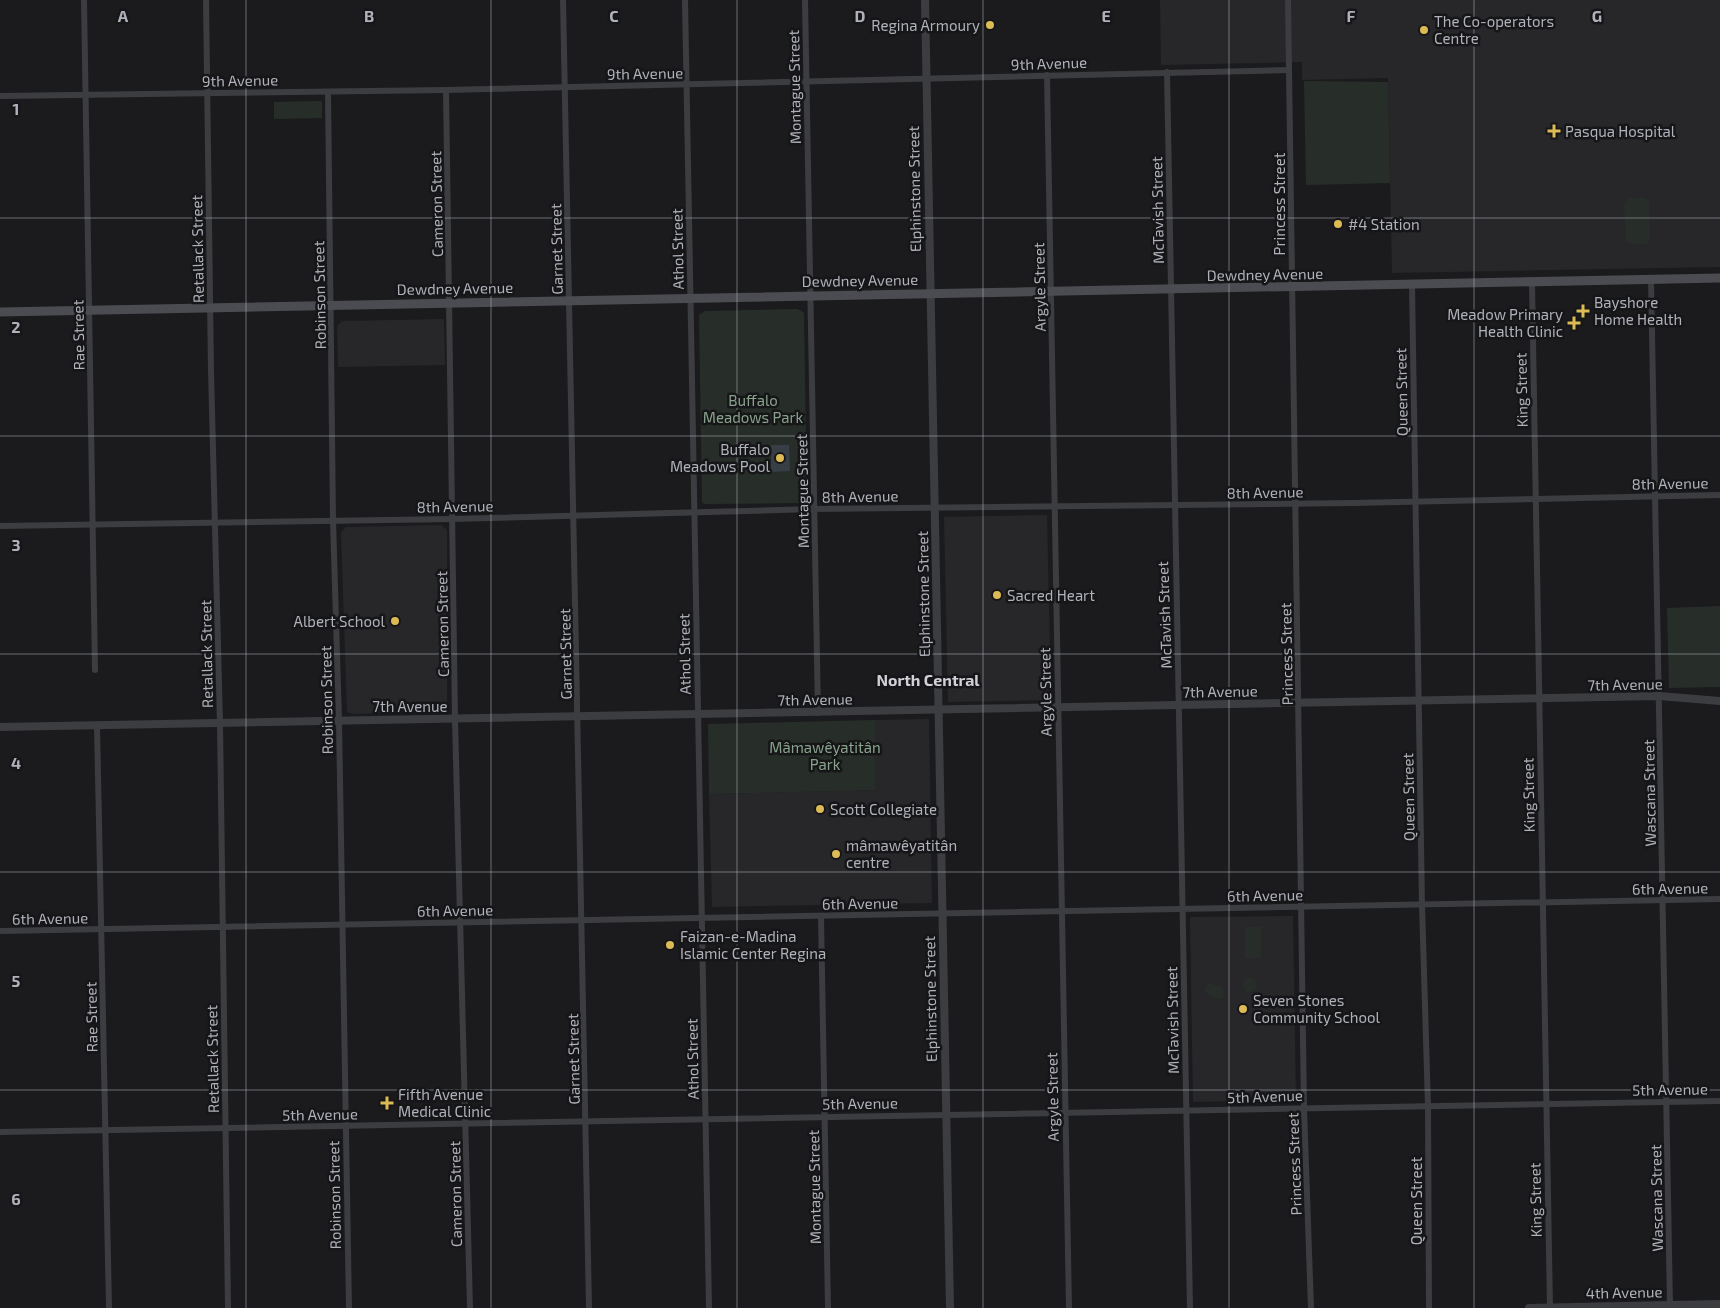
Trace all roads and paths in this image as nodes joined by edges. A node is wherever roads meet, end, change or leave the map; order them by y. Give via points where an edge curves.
1 (84, 0) edge
2 (206, 0) edge
3 (563, 0) edge
4 (685, 0) edge
5 (805, 0) edge
6 (925, 0) edge
7 (1288, 0) edge
8 (1289, 70) junction
9 (1167, 72) junction
10 (1047, 75) junction
11 (926, 78) junction
12 (806, 82) junction
13 (686, 85) junction
14 (565, 87) junction
15 (446, 90) junction
16 (328, 92) junction
17 (208, 93) junction
18 (86, 94) junction
19 (0, 96) edge
20 (1720, 278) edge
21 (1651, 280) junction
22 (1532, 283) junction
23 (1412, 285) junction
24 (1292, 287) junction
25 (1172, 289) junction
26 (1051, 291) junction
27 (930, 293) junction
28 (811, 294) junction
29 (690, 297) junction
30 (570, 299) junction
31 (450, 302) junction
32 (332, 304) junction
33 (210, 307) junction
34 (90, 310) junction
35 (0, 312) edge
36 (1720, 495) edge
37 (1655, 496) junction
38 (1534, 498) junction
39 (1416, 501) junction
40 (1295, 504) junction
41 (1174, 505) junction
42 (1054, 506) junction
43 (934, 508) junction
44 (814, 509) junction
45 (694, 512) junction
46 (575, 515) junction
47 (453, 519) junction
48 (334, 520) junction
49 (215, 523) junction
50 (93, 525) junction
51 (0, 526) edge
52 (95, 670) dead end
53 (1659, 696) junction
54 (1539, 700) junction
55 (1717, 700) edge
56 (1418, 701) junction
57 (1299, 703) junction
58 (1179, 705) junction
59 (1058, 708) junction
60 (940, 710) junction
61 (818, 713) junction
62 (697, 715) junction
63 (578, 718) junction
64 (455, 720) junction
65 (339, 721) junction
66 (220, 723) junction
67 (97, 726) junction
68 (0, 727) edge
69 (1720, 899) edge
70 (1664, 900) junction
71 (1542, 902) junction
72 (1422, 905) junction
73 (1302, 907) junction
74 (1182, 909) junction
75 (1061, 912) junction
76 (942, 914) junction
77 (821, 916) junction
78 (701, 918) junction
79 (583, 920) junction
80 (460, 923) junction
81 (342, 925) junction
82 (222, 927) junction
83 (102, 929) junction
84 (0, 931) edge
85 (1720, 1101) edge
86 (1667, 1102) junction
87 (1545, 1104) junction
88 (1428, 1106) junction
89 (1304, 1108) junction
90 (1187, 1111) junction
91 (1065, 1113) junction
92 (946, 1114) junction
93 (825, 1116) junction
94 (705, 1119) junction
95 (587, 1121) junction
96 (466, 1123) junction
97 (345, 1126) junction
98 (226, 1128) junction
99 (106, 1130) junction
100 (0, 1132) edge
101 (1720, 1304) edge
102 (1670, 1305) junction
103 (109, 1308) edge
104 (228, 1308) edge
105 (349, 1308) edge
106 (470, 1308) edge
107 (589, 1308) edge
108 (709, 1308) edge
109 (828, 1308) edge
110 (950, 1308) edge
111 (1069, 1308) edge
112 (1190, 1308) edge
113 (1311, 1308) edge
114 (1429, 1308) edge
115 (1529, 1308) edge
116 (1550, 1308) edge

1 - 18 street, Rae Street
2 - 17 street, Retallack Street
3 - 14 street, Garnet Street
4 - 13 street, Athol Street
5 - 12 street, Montague Street
6 - 11 street, Elphinstone Street
7 - 8 street, Princess Street
8 - 9 street, 9th Avenue
8 - 24 street, Princess Street
9 - 10 street, 9th Avenue
9 - 25 street, McTavish Street
10 - 11 street, 9th Avenue
10 - 26 street, Argyle Street
11 - 12 street, 9th Avenue
11 - 27 street, Elphinstone Street
12 - 13 street, 9th Avenue
12 - 28 street, Montague Street
13 - 14 street, 9th Avenue
13 - 29 street, Athol Street
14 - 15 street, 9th Avenue
14 - 30 street, Garnet Street
15 - 16 street, 9th Avenue
15 - 31 street, Cameron Street
16 - 17 street, 9th Avenue
16 - 32 street, Robinson Street
17 - 18 street, 9th Avenue
17 - 33 street, Retallack Street
18 - 19 street, 9th Avenue
18 - 34 street, Rae Street
20 - 21 main road, Dewdney Avenue
21 - 22 main road, Dewdney Avenue
21 - 37 street, Wascana Street
22 - 23 main road, Dewdney Avenue
22 - 38 street, King Street
23 - 24 main road, Dewdney Avenue
23 - 39 street, Queen Street
24 - 25 main road, Dewdney Avenue
24 - 40 street, Princess Street
25 - 26 main road, Dewdney Avenue
25 - 41 street, McTavish Street
26 - 27 main road, Dewdney Avenue
26 - 42 street, Argyle Street
27 - 28 main road, Dewdney Avenue
27 - 43 street, Elphinstone Street
28 - 29 main road, Dewdney Avenue
28 - 44 street, Montague Street
29 - 30 main road, Dewdney Avenue
29 - 45 street, Athol Street
30 - 31 main road, Dewdney Avenue
30 - 46 street, Garnet Street
31 - 32 main road, Dewdney Avenue
31 - 47 street, Cameron Street
32 - 33 main road, Dewdney Avenue
32 - 48 street, Robinson Street
33 - 34 main road, Dewdney Avenue
33 - 49 street, Retallack Street
34 - 35 main road, Dewdney Avenue
34 - 50 street, Rae Street
36 - 37 street, 8th Avenue
37 - 38 street, 8th Avenue
37 - 53 street, Wascana Street
38 - 39 street, 8th Avenue
38 - 54 street, King Street
39 - 40 street, 8th Avenue
39 - 56 street, Queen Street
40 - 41 street, 8th Avenue
40 - 57 street, Princess Street
41 - 42 street, 8th Avenue
41 - 58 street, McTavish Street
42 - 43 street, 8th Avenue
42 - 59 street, Argyle Street
43 - 44 street, 8th Avenue
43 - 60 street, Elphinstone Street
44 - 45 street, 8th Avenue
44 - 61 street, Montague Street
45 - 46 street, 8th Avenue
45 - 62 street, Athol Street
46 - 47 street, 8th Avenue
46 - 63 street, Garnet Street
47 - 48 street, 8th Avenue
47 - 64 street, Cameron Street
48 - 49 street, 8th Avenue
48 - 65 street, Robinson Street
49 - 50 street, 8th Avenue
49 - 66 street, Retallack Street
50 - 51 street, 8th Avenue
50 - 52 street, Rae Street
53 - 54 street, 7th Avenue
53 - 55 street, 7th Avenue
53 - 70 street, Wascana Street
54 - 56 street, 7th Avenue
54 - 71 street, King Street
56 - 57 street, 7th Avenue
56 - 72 street, Queen Street
57 - 58 street, 7th Avenue
57 - 73 street, Princess Street
58 - 59 street, 7th Avenue
58 - 74 street, McTavish Street
59 - 60 street, 7th Avenue
59 - 75 street, Argyle Street
60 - 61 street, 7th Avenue
60 - 76 street, Elphinstone Street
61 - 62 street, 7th Avenue
62 - 63 street, 7th Avenue
62 - 78 street, Athol Street
63 - 64 street, 7th Avenue
63 - 79 street, Garnet Street
64 - 65 street, 7th Avenue
64 - 80 street, Cameron Street
65 - 66 street, 7th Avenue
65 - 81 street, Robinson Street
66 - 67 street, 7th Avenue
66 - 82 street, Retallack Street
67 - 68 street, 7th Avenue
67 - 83 street, Rae Street
69 - 70 street, 6th Avenue
70 - 71 street, 6th Avenue
70 - 86 street, Wascana Street
71 - 72 street, 6th Avenue
71 - 87 street, King Street
72 - 73 street, 6th Avenue
72 - 88 street, Queen Street
73 - 74 street, 6th Avenue
73 - 89 street, Princess Street
74 - 75 street, 6th Avenue
74 - 90 street, McTavish Street
75 - 76 street, 6th Avenue
75 - 91 street, Argyle Street
76 - 77 street, 6th Avenue
76 - 92 street, Elphinstone Street
77 - 78 street, 6th Avenue
77 - 93 street, Montague Street
78 - 79 street, 6th Avenue
78 - 94 street, Athol Street
79 - 80 street, 6th Avenue
79 - 95 street, Garnet Street
80 - 81 street, 6th Avenue
80 - 96 street, Cameron Street
81 - 82 street, 6th Avenue
81 - 97 street, Robinson Street
82 - 83 street, 6th Avenue
82 - 98 street, Retallack Street
83 - 84 street, 6th Avenue
83 - 99 street, Rae Street
85 - 86 street, 5th Avenue
86 - 87 street, 5th Avenue
86 - 102 street, Wascana Street
87 - 88 street, 5th Avenue
87 - 116 street, King Street
88 - 89 street, 5th Avenue
88 - 114 street, Queen Street
89 - 90 street, 5th Avenue
89 - 113 street, Princess Street
90 - 91 street, 5th Avenue
90 - 112 street, McTavish Street
91 - 92 street, 5th Avenue
91 - 111 street, Argyle Street
92 - 93 street, 5th Avenue
92 - 110 street, Elphinstone Street
93 - 94 street, 5th Avenue
93 - 109 street, Montague Street
94 - 95 street, 5th Avenue
94 - 108 street, Athol Street
95 - 96 street, 5th Avenue
95 - 107 street, Garnet Street
96 - 97 street, 5th Avenue
96 - 106 street, Cameron Street
97 - 98 street, 5th Avenue
97 - 105 street, Robinson Street
98 - 99 street, 5th Avenue
98 - 104 street, Retallack Street
99 - 100 street, 5th Avenue
99 - 103 street, Rae Street
101 - 102 street, 4th Avenue
102 - 116 street, 4th Avenue
115 - 116 street, 4th Avenue

